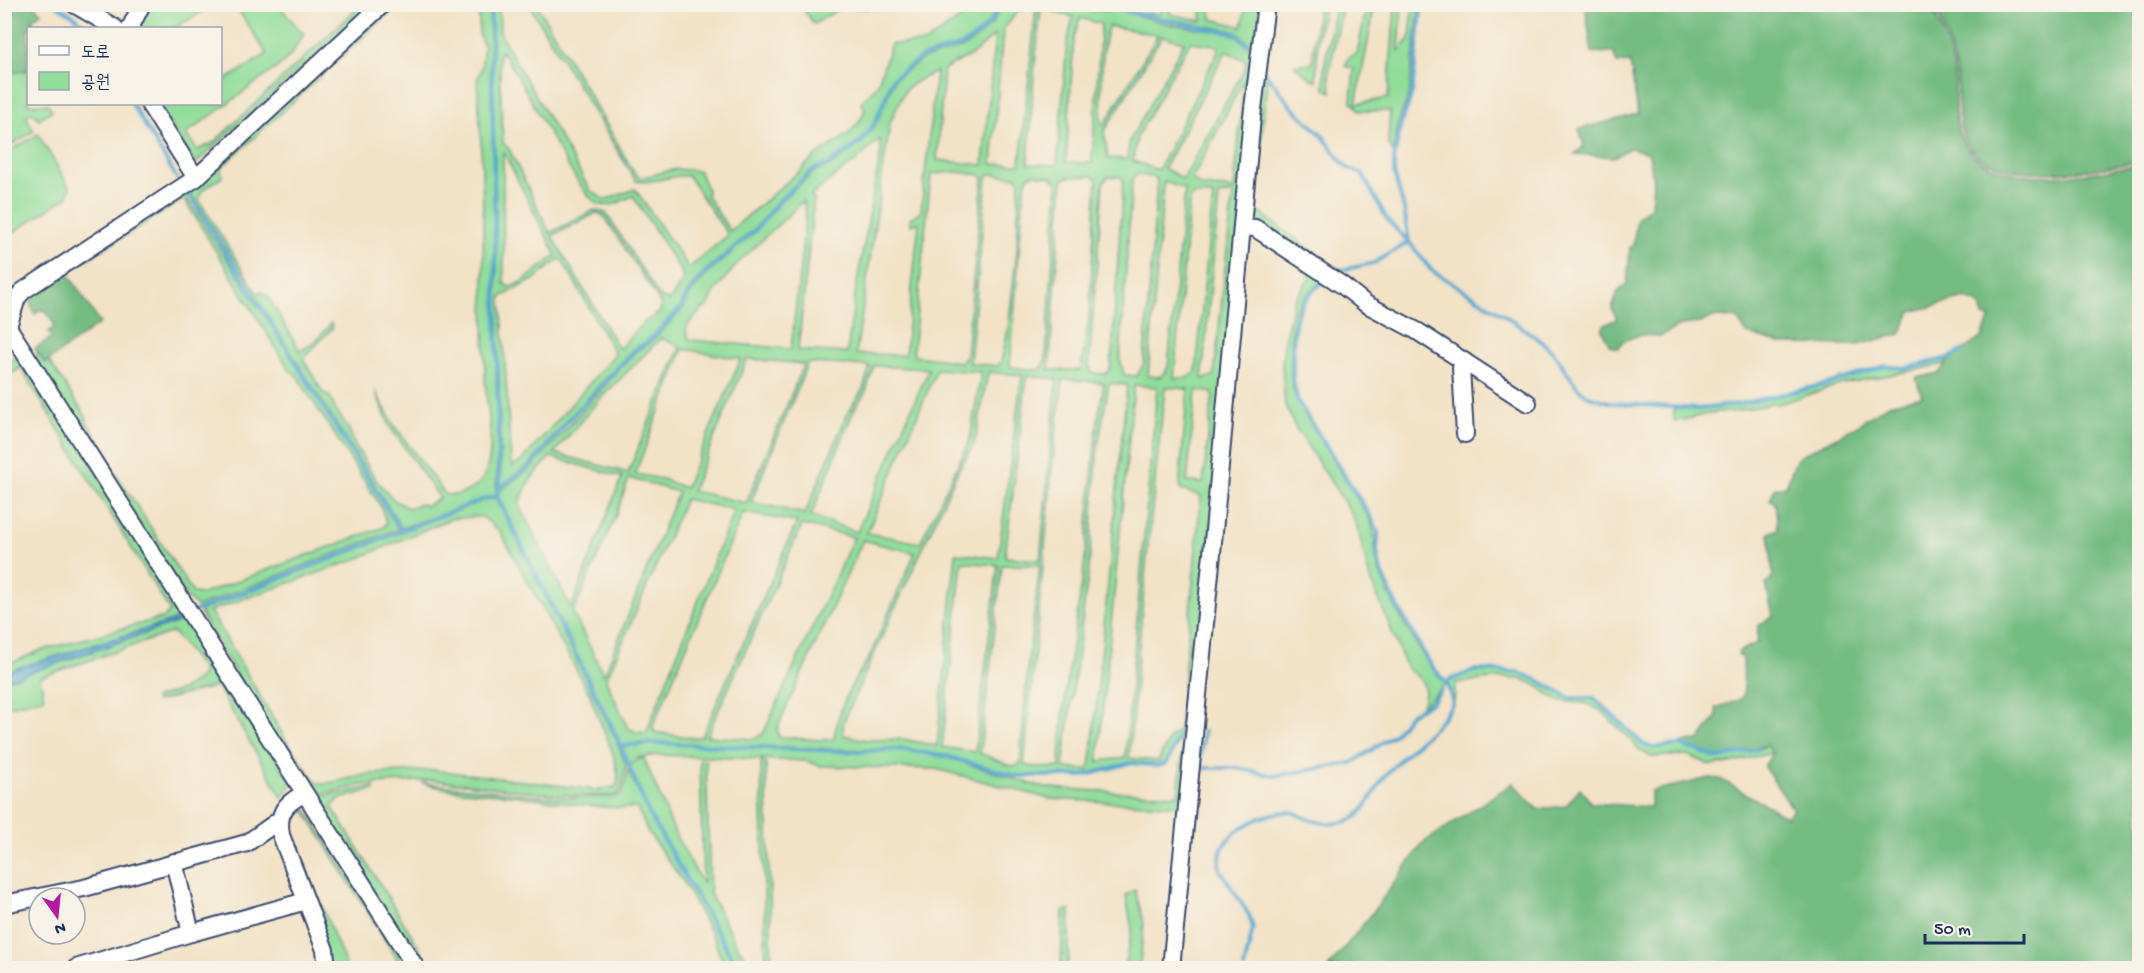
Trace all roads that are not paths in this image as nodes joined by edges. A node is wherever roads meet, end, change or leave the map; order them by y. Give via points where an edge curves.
1 (74, 4) edge
2 (141, 4) edge
3 (383, 4) edge
4 (1266, 4) edge
5 (113, 27) edge
6 (130, 27) edge
7 (150, 105) edge
8 (196, 178) junction
9 (1243, 226) junction
10 (6, 332) edge
11 (1464, 361) junction
12 (1528, 403) dead end
13 (1465, 434) dead end
14 (303, 794) junction
15 (278, 821) junction
16 (174, 862) junction
17 (306, 901) junction
18 (4, 904) edge
19 (191, 933) junction
20 (76, 969) edge
21 (327, 969) edge
22 (416, 969) edge
23 (1171, 969) edge

1 - 5 street
2 - 6 street
3 - 8 street
4 - 9 street
7 - 8 street
8 - 10 street via 23,291
9 - 11 street via 1255,228 1366,304
9 - 23 street
10 - 14 street via 186,606
11 - 12 street
11 - 13 street via 1461,368
14 - 15 street via 289,801
14 - 22 street
15 - 16 street via 247,843
15 - 17 street
16 - 18 street via 84,888
16 - 19 street
17 - 19 street
17 - 21 street via 325,950
19 - 20 street

